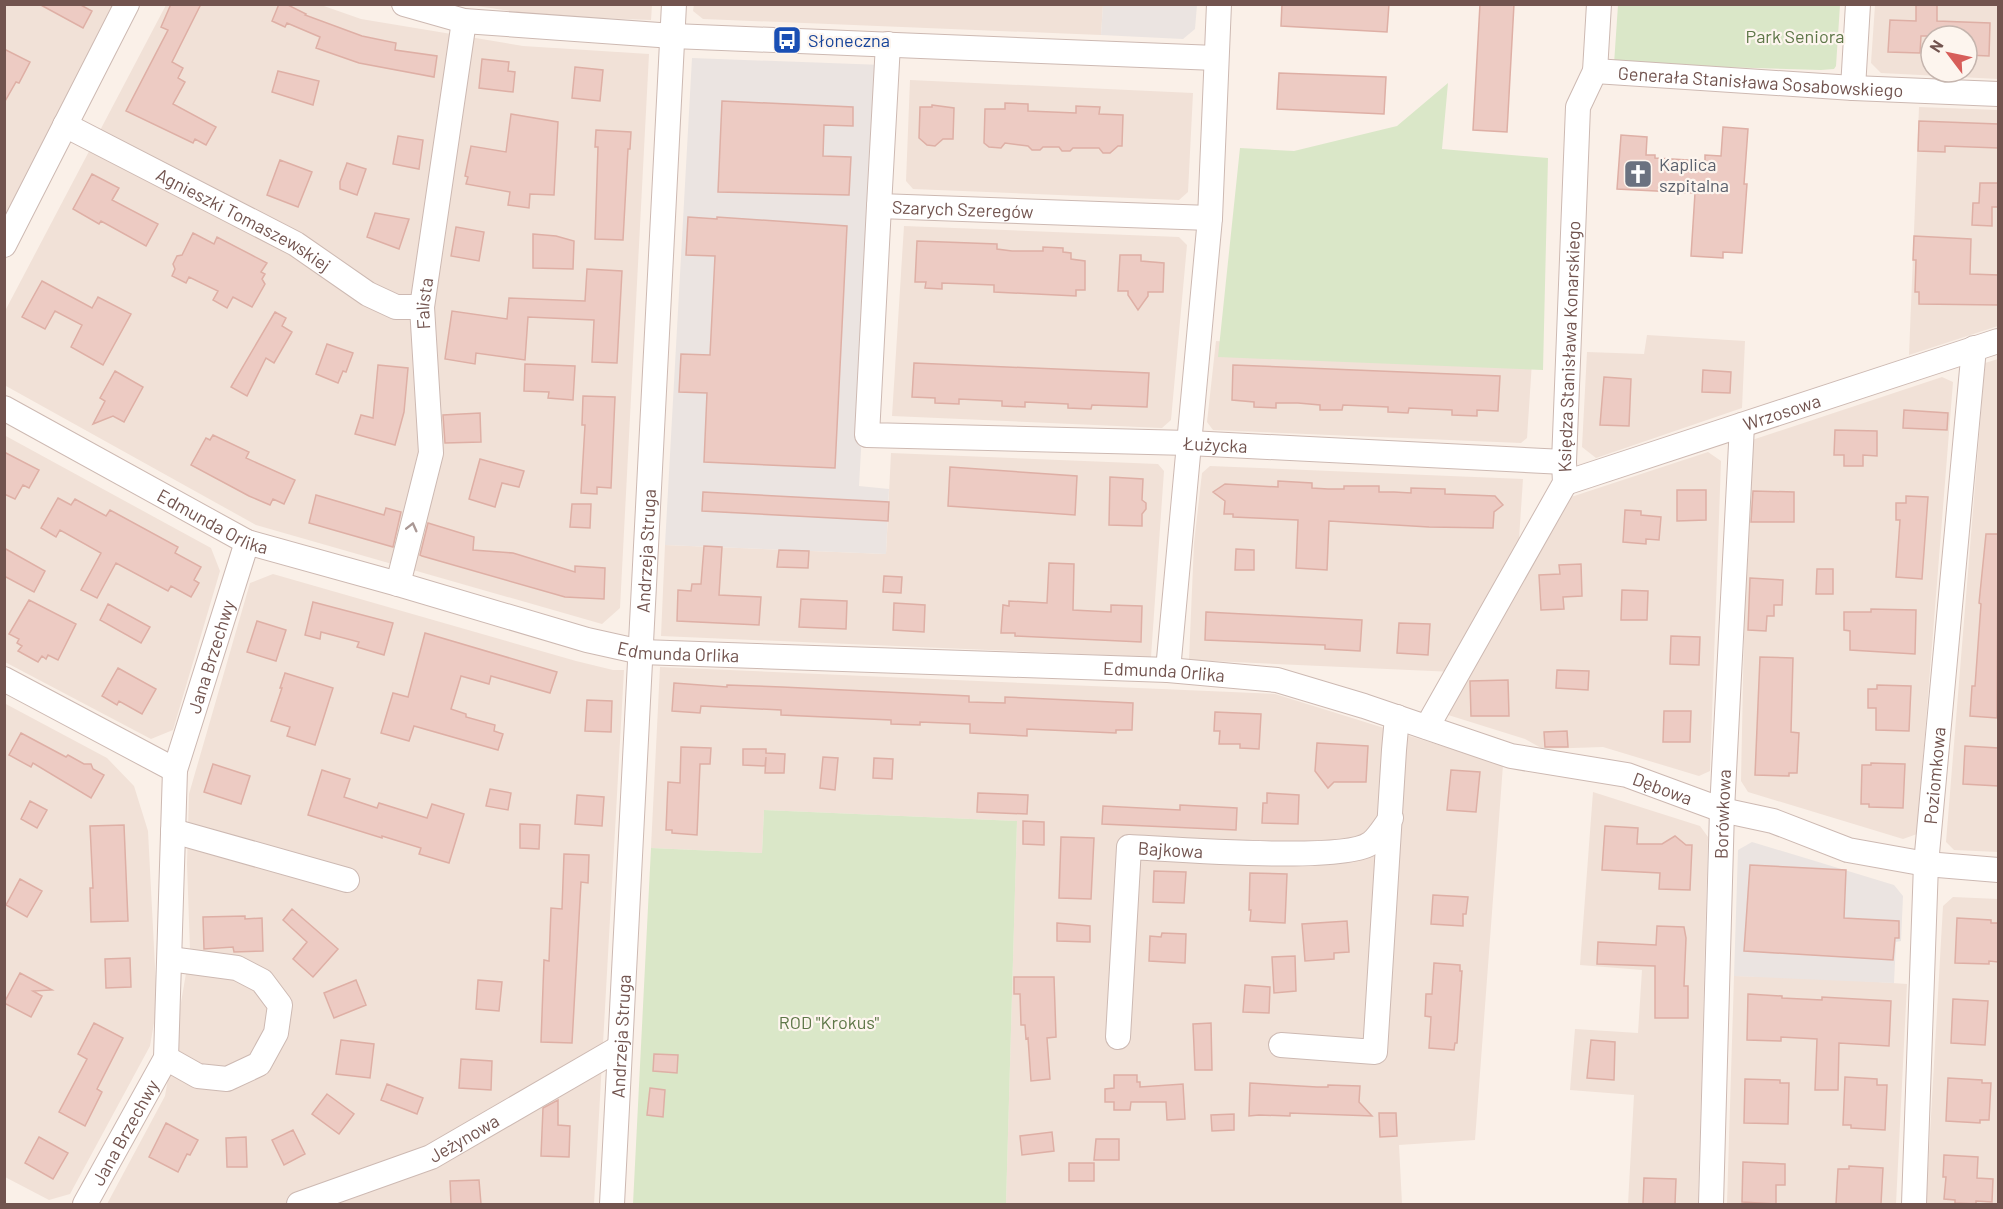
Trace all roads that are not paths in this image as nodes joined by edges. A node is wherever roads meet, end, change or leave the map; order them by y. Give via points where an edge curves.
1 (127, 4) edge
2 (404, 4) edge
3 (674, 4) edge
4 (1219, 4) edge
5 (1599, 4) edge
6 (1858, 4) edge
7 (464, 21) junction
8 (673, 36) junction
9 (888, 44) junction
10 (1216, 58) junction
11 (1595, 71) junction
12 (1853, 88) junction
13 (1998, 94) edge
14 (65, 126) junction
15 (879, 206) junction
16 (1210, 218) junction
17 (4, 245) edge
18 (422, 307) junction
19 (1998, 341) edge
20 (1974, 348) junction
21 (4, 408) edge
22 (1742, 424) junction
23 (1189, 443) junction
24 (1564, 472) junction
25 (247, 542) junction
26 (398, 584) junction
27 (641, 652) junction
28 (1168, 670) junction
29 (4, 679) edge
30 (1398, 717) junction
31 (1427, 727) junction
32 (175, 770) junction
33 (1722, 810) junction
34 (1390, 818) junction
35 (173, 831) junction
36 (1926, 864) junction
37 (1998, 870) edge
38 (347, 880) dead end
39 (170, 959) junction
40 (1118, 1037) dead end
41 (1281, 1045) dead end
42 (620, 1048) junction
43 (166, 1058) junction
44 (85, 1204) edge
45 (299, 1204) edge
46 (612, 1204) edge
47 (1711, 1204) edge
48 (1914, 1204) edge

1 - 14 street
2 - 7 street
3 - 8 street, Andrzeja Struga
4 - 10 street
5 - 11 street, Księdza Stanisława Konarskiego
6 - 12 street
7 - 8 street
7 - 18 street, Falista
8 - 9 street
8 - 27 street, Andrzeja Struga
9 - 10 street
9 - 15 street, Szarych Szeregów
10 - 16 street
11 - 12 street, Generała Stanisława Sosabowskiego
11 - 24 street, Księdza Stanisława Konarskiego via 1578,107
12 - 13 street, Generała Stanisława Sosabowskiego
14 - 17 street
14 - 18 street, Agnieszki Tomaszewskiej via 296,244 368,294 396,307
15 - 16 street, Szarych Szeregów
15 - 23 street, Łużycka via 867,435
16 - 23 street
26 -> 18 street, Falista via 430,453
19 - 20 street, Wrzosowa
20 - 22 street, Wrzosowa
20 - 36 street, Poziomkowa
21 - 25 street, Edmunda Orlika
22 - 24 street, Wrzosowa
22 - 33 street, Borówkowa
23 - 24 street, Łużycka
23 - 28 street
24 - 31 street, Księdza Stanisława Konarskiego
25 - 26 street, Edmunda Orlika
25 - 32 street, Jana Brzechwy
26 - 27 street, Edmunda Orlika
27 - 28 street, Edmunda Orlika
27 - 42 street, Andrzeja Struga
28 - 30 street, Edmunda Orlika via 1277,680
29 - 32 street
30 - 31 street, Dębowa
30 - 34 street
31 - 33 street, Dębowa via 1512,756 1628,775
32 - 35 street, Jana Brzechwy
33 - 36 street, Dębowa via 1773,821 1848,850
33 - 47 street, Borówkowa
34 - 40 street, Bajkowa via 1370,844 1339,853 1129,847
34 - 41 street via 1375,1052
35 - 38 street
35 - 39 street, Jana Brzechwy
36 - 37 street, Dębowa
36 - 48 street, Poziomkowa
39 - 43 street, Jana Brzechwy
39 - 43 street, Jana Brzechwy via 237,968 262,981 280,1005 276,1034 259,1064 227,1079 198,1076
42 - 45 street, Jeżynowa via 431,1157
42 - 46 street, Andrzeja Struga
43 - 44 street, Jana Brzechwy

